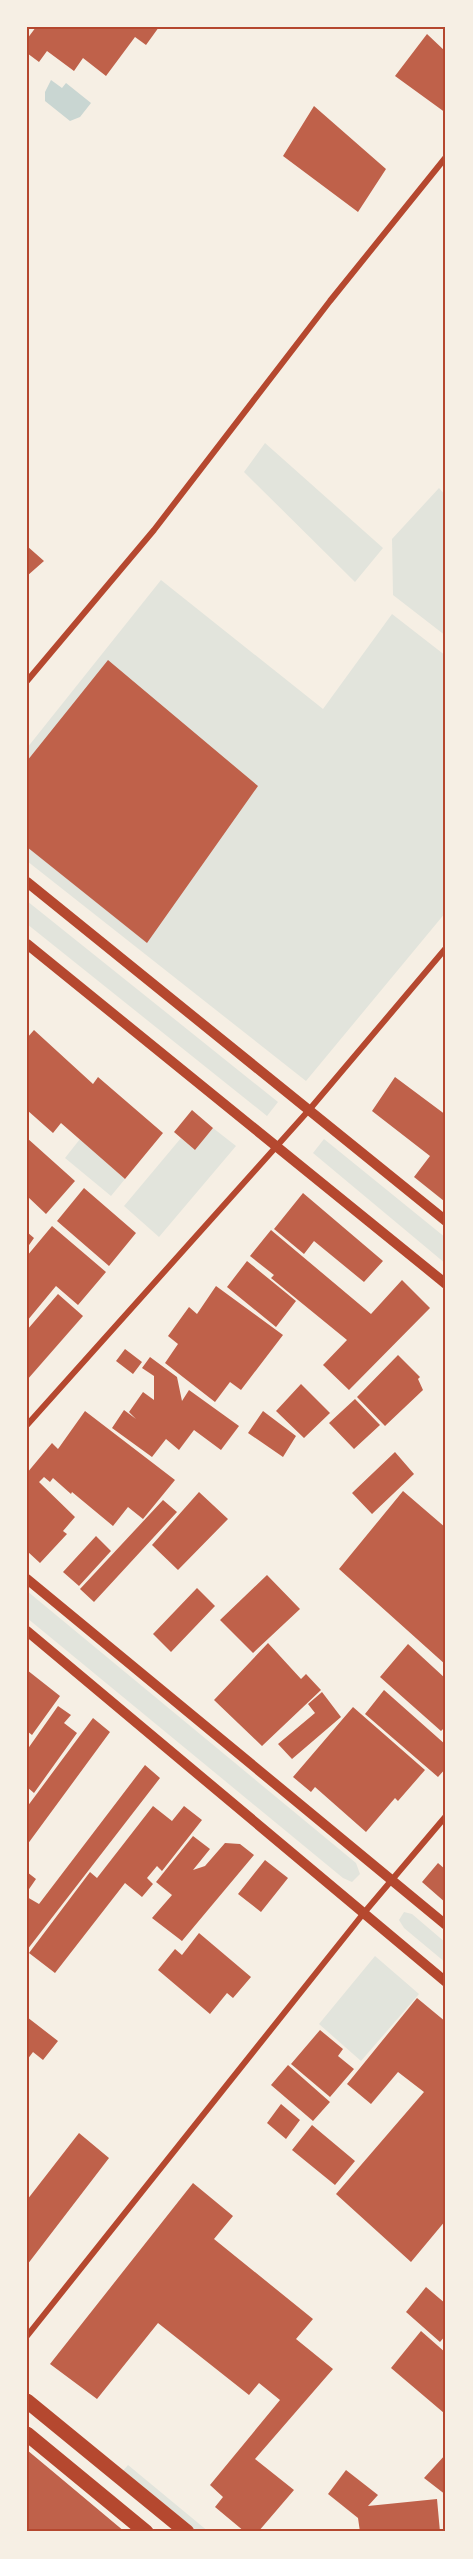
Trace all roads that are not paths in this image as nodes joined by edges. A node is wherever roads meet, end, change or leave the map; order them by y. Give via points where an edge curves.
1 (446, 157) edge
2 (27, 681) edge
3 (27, 882) edge
4 (27, 944) edge
5 (446, 948) edge
6 (309, 1110) junction
7 (277, 1146) junction
8 (446, 1221) edge
9 (446, 1284) edge
10 (27, 1425) edge
11 (27, 1580) edge
12 (27, 1631) edge
13 (446, 1816) edge
14 (391, 1880) junction
15 (363, 1914) junction
16 (446, 1925) edge
17 (446, 1982) edge
18 (27, 2336) edge
19 (27, 2401) edge
20 (27, 2434) edge
21 (146, 2532) edge
22 (187, 2532) edge

1 - 2 street via 154,530
3 - 6 street
4 - 7 street
5 - 6 street
6 - 7 street
6 - 8 street
7 - 9 street
7 - 10 street
11 - 14 street
12 - 15 street
13 - 14 street
14 - 15 street
14 - 16 street
15 - 17 street
15 - 18 street
19 - 22 main road
20 - 21 main road

